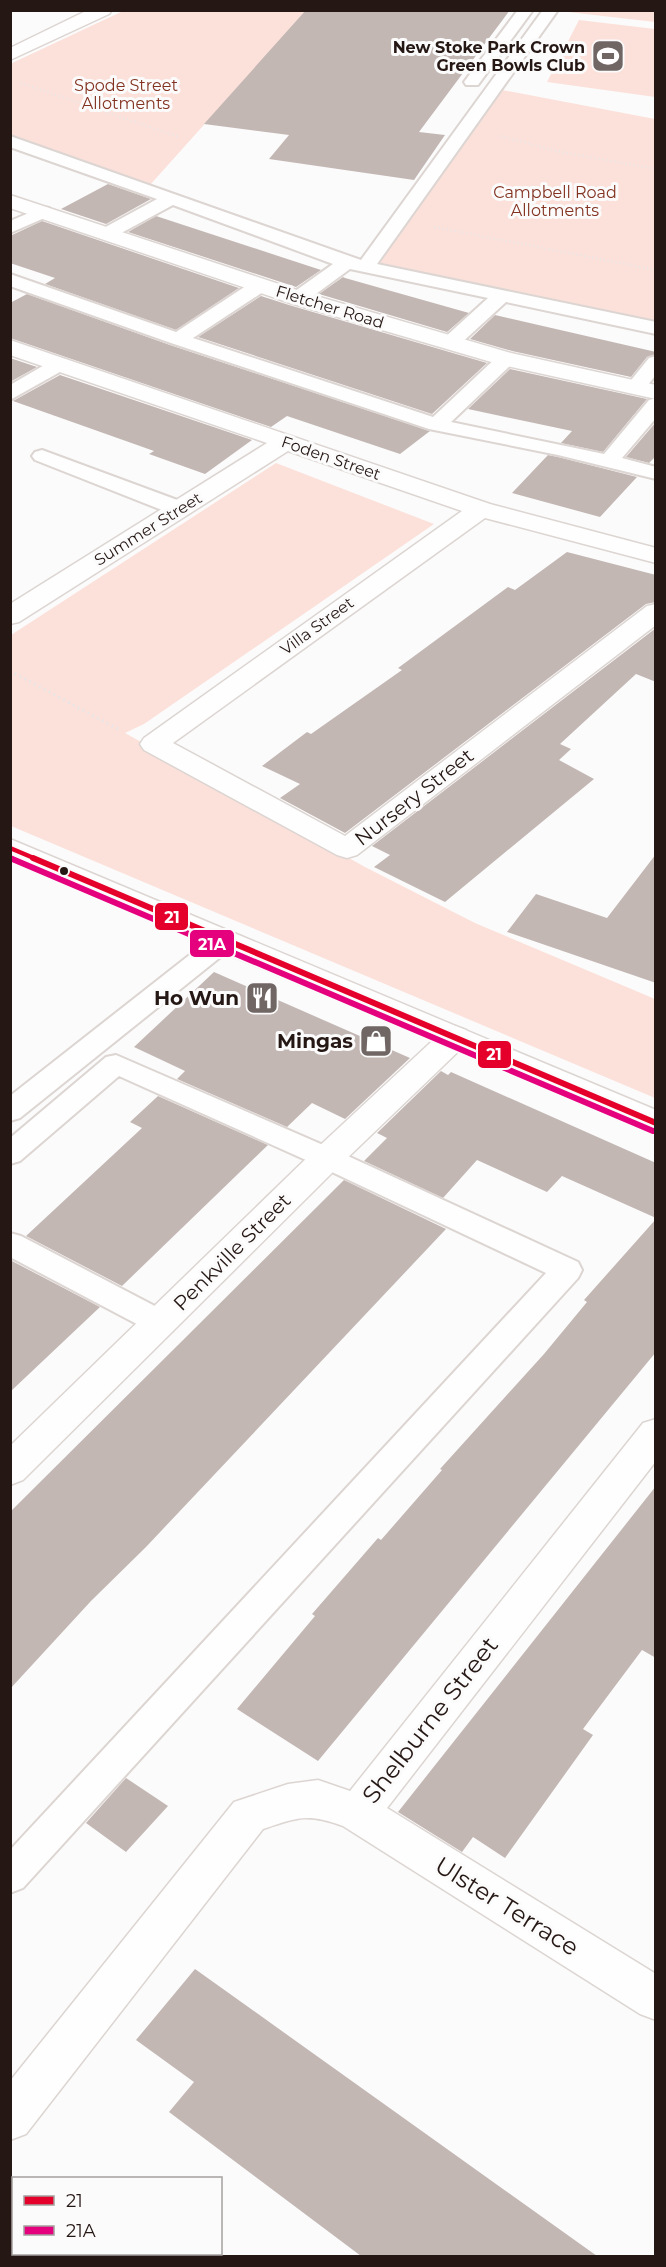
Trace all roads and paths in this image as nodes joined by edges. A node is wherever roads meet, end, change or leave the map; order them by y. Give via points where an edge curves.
1 (103, 10) edge
2 (526, 10) edge
3 (551, 10) edge
4 (10, 55) edge
5 (472, 82) dead end
6 (22, 83) dead end
7 (466, 127) junction
8 (179, 137) dead end
9 (10, 141) edge
10 (656, 169) edge
11 (172, 198) junction
12 (10, 201) edge
13 (43, 212) junction
14 (401, 220) junction
15 (10, 228) edge
16 (106, 234) junction
17 (356, 265) junction
18 (656, 270) edge
19 (10, 279) edge
20 (260, 286) junction
21 (501, 296) junction
22 (298, 298) junction
23 (656, 328) edge
24 (178, 339) junction
25 (450, 343) junction
26 (10, 347) edge
27 (506, 359) junction
28 (656, 362) edge
29 (60, 364) junction
30 (645, 390) edge
31 (10, 394) edge
32 (656, 404) edge
33 (436, 425) junction
34 (285, 442) junction
35 (42, 456) dead end
36 (609, 461) junction
37 (656, 473) edge
38 (180, 509) junction
39 (481, 509) junction
40 (656, 556) edge
41 (656, 612) edge
42 (10, 616) edge
43 (10, 670) edge
44 (154, 744) junction
45 (10, 848) edge
46 (224, 941) junction
47 (455, 1037) junction
48 (10, 1111) edge
49 (656, 1123) edge
50 (10, 1154) edge
51 (327, 1158) junction
52 (10, 1244) edge
53 (161, 1323) junction
54 (656, 1433) edge
55 (10, 1470) edge
56 (358, 1813) junction
57 (10, 1876) edge
58 (656, 1999) edge
59 (10, 2118) edge

1 - 4 street
2 - 5 lane
3 - 7 lane
6 - 8 path
7 - 10 path via 556,151
7 - 14 lane
9 - 11 lane
11 - 16 lane
11 - 17 lane
12 - 13 street, Fletcher Road
13 - 15 lane
13 - 16 street, Fletcher Road
14 - 17 lane
14 - 18 path
16 - 20 street, Fletcher Road
17 - 21 lane
17 - 22 lane
19 - 24 lane
20 - 22 street, Fletcher Road
20 - 24 lane
21 - 23 lane
21 - 25 lane
22 - 25 street, Fletcher Road
24 - 33 lane
25 - 27 street, Fletcher Road
26 - 29 street, Foden Street
27 - 30 street, Fletcher Road
27 - 33 lane
28 - 30 lane
29 - 31 lane
29 - 34 street, Foden Street
32 - 36 lane
33 - 36 lane
34 - 38 street, Summer Street
34 - 39 street, Foden Street
35 - 38 lane
36 - 37 lane
38 - 42 street, Summer Street
39 - 40 street, Foden Street
39 - 44 street, Villa Street
41 - 44 street, Nursery Street via 347,849
43 - 44 path via 110,726
45 - 46 street
46 - 47 street
46 - 48 lane
47 - 49 street
47 - 51 street, Penkville Street
50 - 51 lane via 116,1064
51 - 53 street, Penkville Street
51 - 57 lane via 567,1270
52 - 53 lane
53 - 55 street, Penkville Street
54 - 56 street, Shelburne Street
56 - 58 street, Ulster Terrace
56 - 59 street, Shelburne Street via 318,1798 288,1802 249,1815

